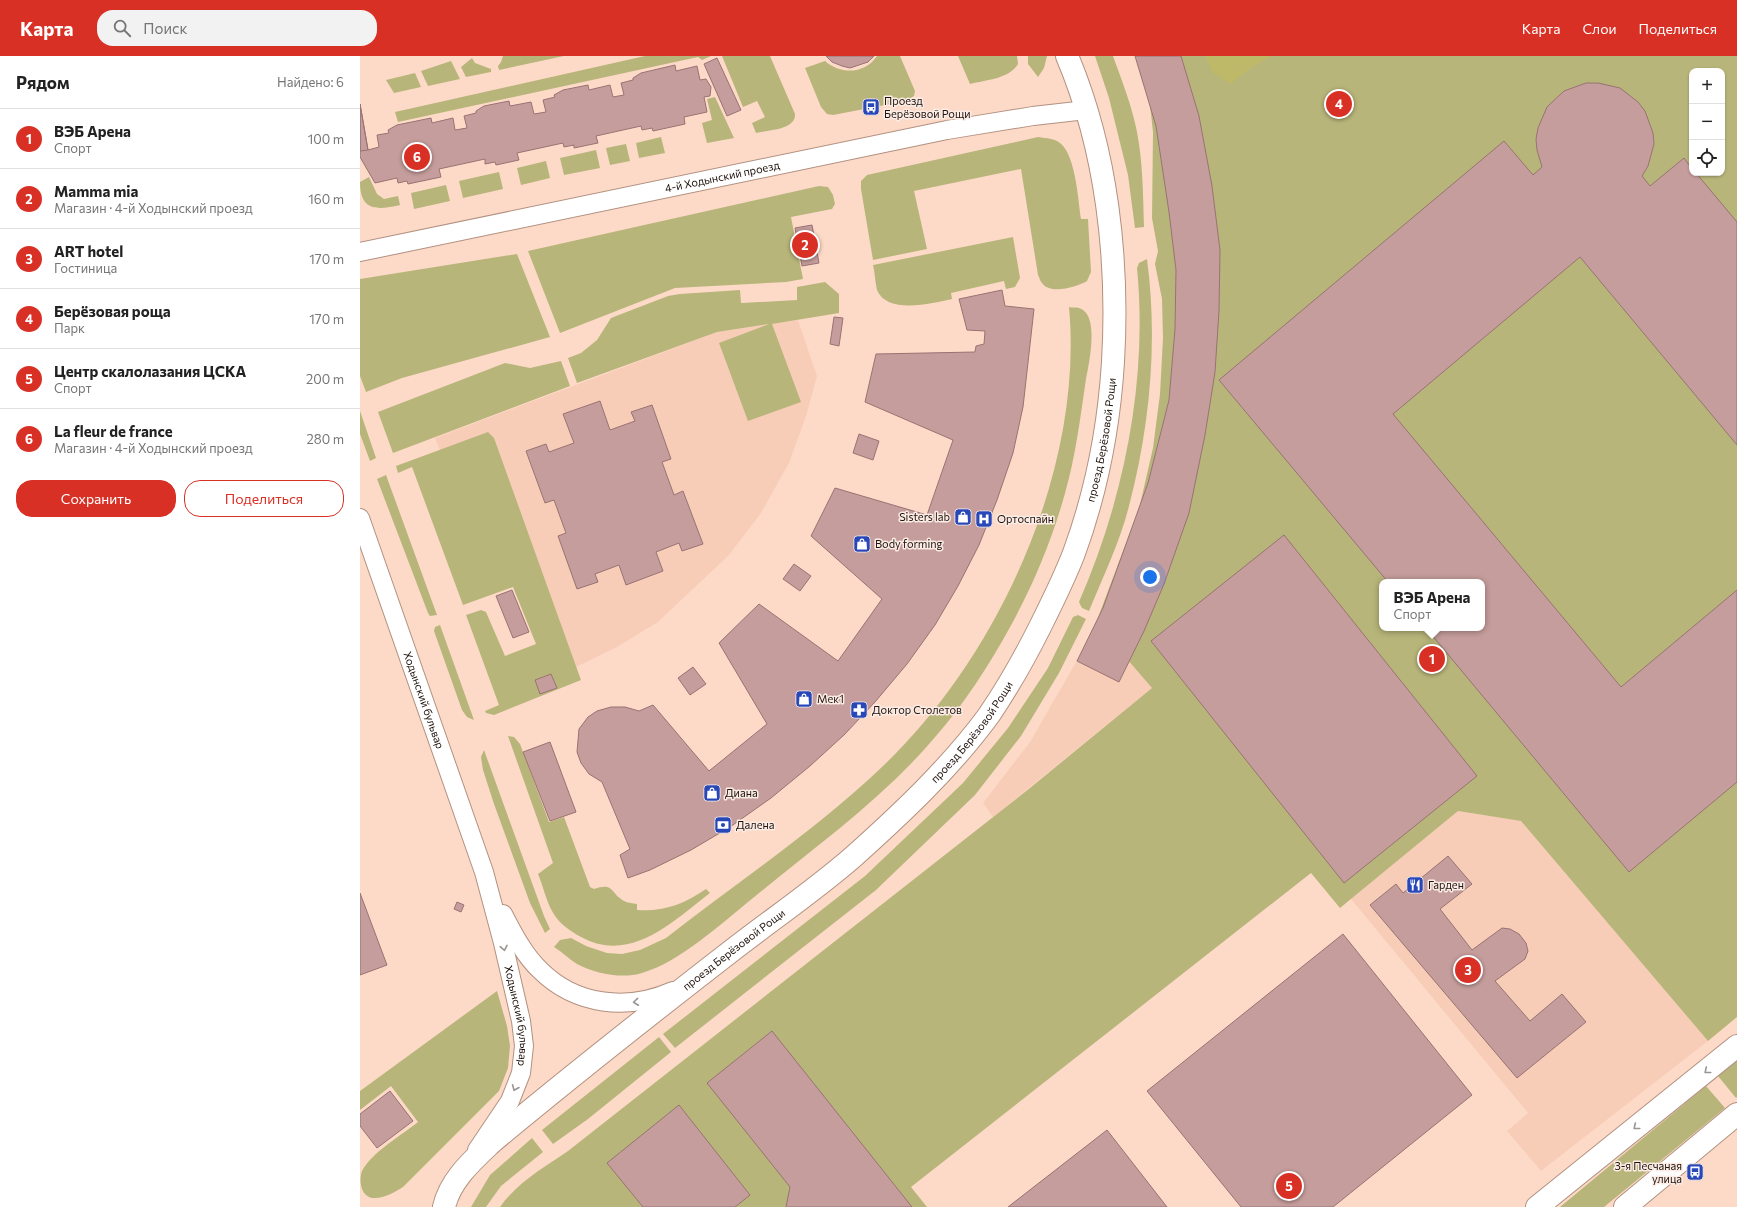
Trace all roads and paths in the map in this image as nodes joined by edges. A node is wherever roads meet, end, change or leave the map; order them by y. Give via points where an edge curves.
1 (1067, 56) edge
2 (1086, 110) junction
3 (360, 252) edge
4 (360, 518) edge
5 (487, 883) junction
6 (686, 986) junction
7 (1737, 1046) edge
8 (1737, 1114) edge
9 (470, 1162) junction
10 (444, 1207) edge
11 (1537, 1207) edge
12 (1625, 1207) edge

1 - 2 street, проезд Берёзовой Рощи
2 - 3 street, 4-й Ходынский проезд via 947,130
2 - 6 street, проезд Берёзовой Рощи via 1110,231 1114,282 1111,390 1091,498 1073,555 1052,602 1025,656 988,715 946,766 851,858
4 - 5 street, Ходынский бульвар
6 -> 5 street, Ходынский бульвар via 640,1002 616,1004 589,1000 564,989 539,970 516,938
5 -> 9 street, Ходынский бульвар via 513,983 524,1046 521,1073 510,1101
6 - 9 street, проезд Берёзовой Рощи
7 -> 11 street
8 - 12 street
9 - 10 street, проезд Берёзовой Рощи via 455,1183

